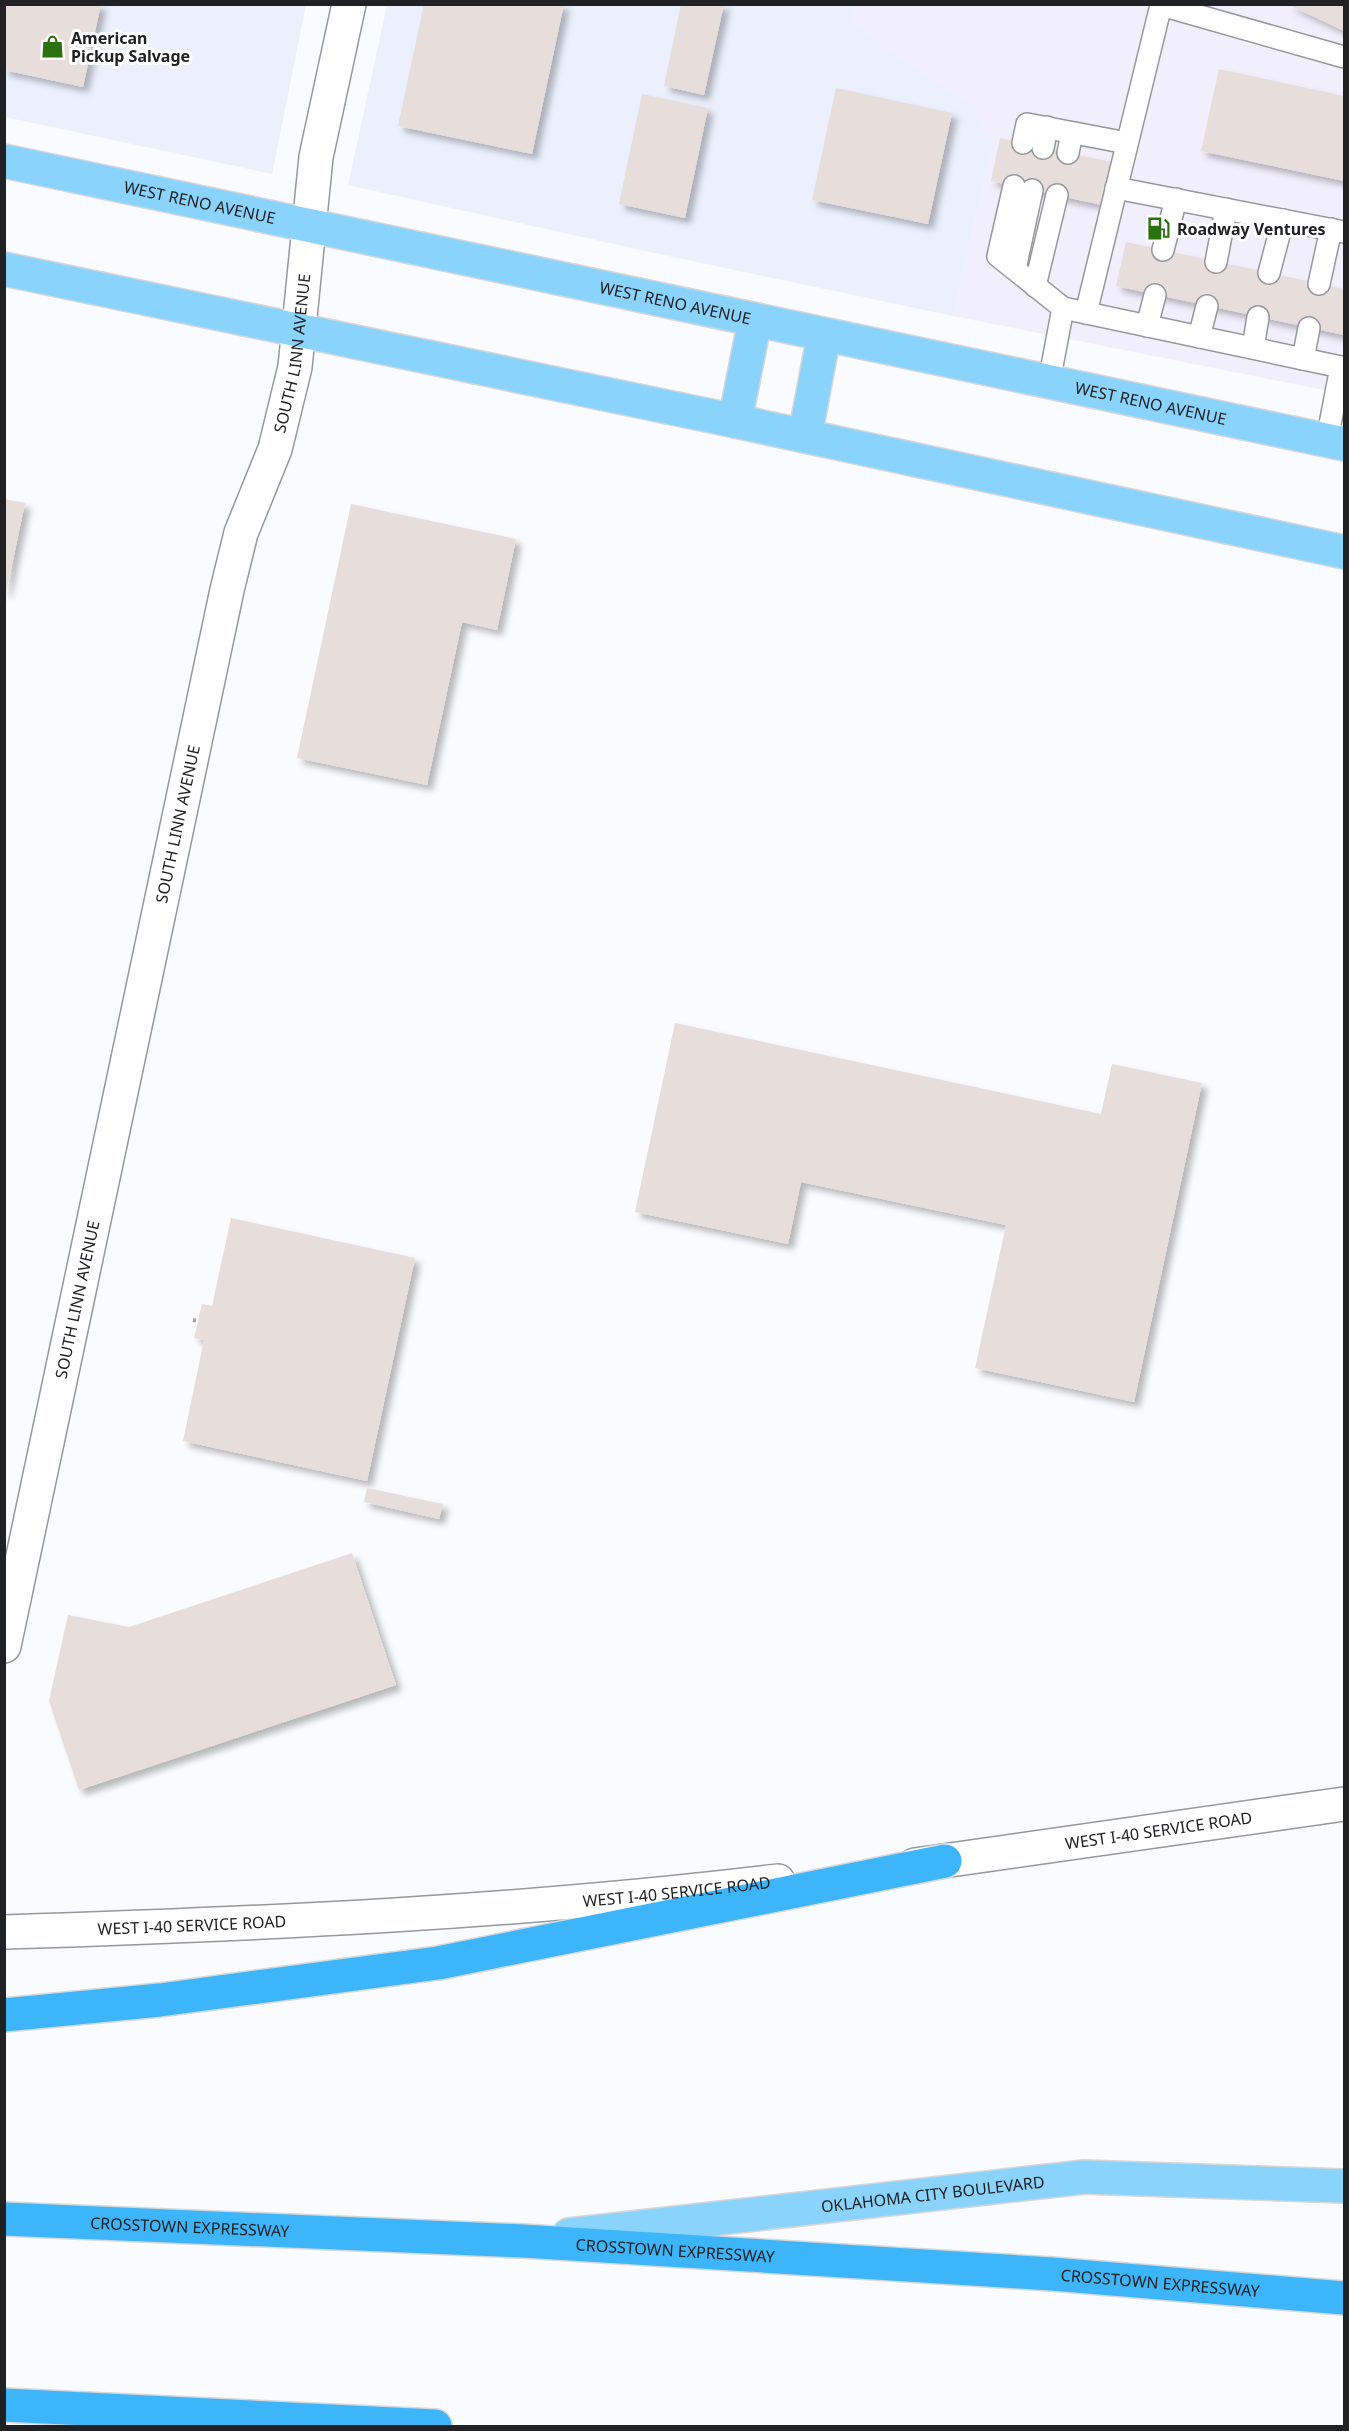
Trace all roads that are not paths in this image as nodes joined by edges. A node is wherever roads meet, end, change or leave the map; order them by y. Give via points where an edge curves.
1 (349, 4) edge
2 (1161, 5) edge
3 (1344, 57) edge
4 (1038, 139) dead end
5 (1127, 144) junction
6 (4, 161) edge
7 (1023, 188) dead end
8 (1116, 188) junction
9 (1058, 195) dead end
10 (1176, 199) junction
11 (1226, 209) junction
12 (1283, 220) junction
13 (309, 225) junction
14 (1338, 231) edge
15 (1163, 250) dead end
16 (1216, 262) dead end
17 (4, 269) edge
18 (1269, 273) dead end
19 (1319, 284) dead end
20 (1035, 286) junction
21 (1155, 295) dead end
22 (1207, 306) dead end
23 (1063, 308) junction
24 (1086, 313) junction
25 (1258, 317) dead end
26 (755, 320) junction
27 (1147, 326) junction
28 (1309, 327) dead end
29 (298, 328) junction
30 (824, 335) junction
31 (1199, 337) junction
32 (1253, 348) junction
33 (1303, 359) junction
34 (1343, 366) edge
35 (1049, 382) junction
36 (735, 421) junction
37 (805, 436) junction
38 (1336, 442) edge
39 (1344, 552) edge
40 (4, 1646) edge
41 (1344, 1804) edge
42 (945, 1861) junction
43 (4, 1932) edge
44 (4, 2016) edge
45 (1344, 2186) edge
46 (4, 2219) edge
47 (523, 2241) junction
48 (1344, 2298) edge
49 (4, 2405) edge
50 (435, 2427) edge

1 - 13 street, SOUTH LINN AVENUE via 316,157
2 - 3 lane
2 - 5 lane
4 - 5 lane
5 - 8 lane
6 - 13 main road, WEST RENO AVENUE
7 - 20 lane via 998,256
8 - 10 lane
8 - 24 lane
9 - 20 lane
10 - 11 lane
10 - 15 lane
11 - 12 lane
11 - 16 lane
12 - 14 lane
12 - 18 lane
13 - 26 main road, WEST RENO AVENUE
13 - 29 street, SOUTH LINN AVENUE
14 - 19 lane
17 - 29 main road
20 - 23 lane
21 - 27 lane
22 - 31 lane
23 - 24 lane
23 - 35 lane
24 - 27 lane
25 - 32 lane
26 - 30 main road, WEST RENO AVENUE
26 - 36 main road
27 - 31 lane
28 - 33 lane
29 - 36 main road
29 - 40 street, SOUTH LINN AVENUE via 295,367 275,449 241,533 227,590
30 - 35 main road, WEST RENO AVENUE
30 - 37 main road
31 - 32 lane
32 - 33 lane
33 - 34 lane
34 - 38 lane
35 - 38 main road, WEST RENO AVENUE
36 - 37 main road
37 - 39 main road
41 - 42 street, WEST I-40 SERVICE ROAD
42 - 43 street, WEST I-40 SERVICE ROAD via 691,1892 424,1914
42 - 44 highway via 438,1963 160,2000
45 - 47 main road, OKLAHOMA CITY BOULEVARD via 1084,2176
46 - 47 highway, CROSSTOWN EXPRESSWAY
47 - 48 highway, CROSSTOWN EXPRESSWAY via 1052,2274
49 - 50 highway

